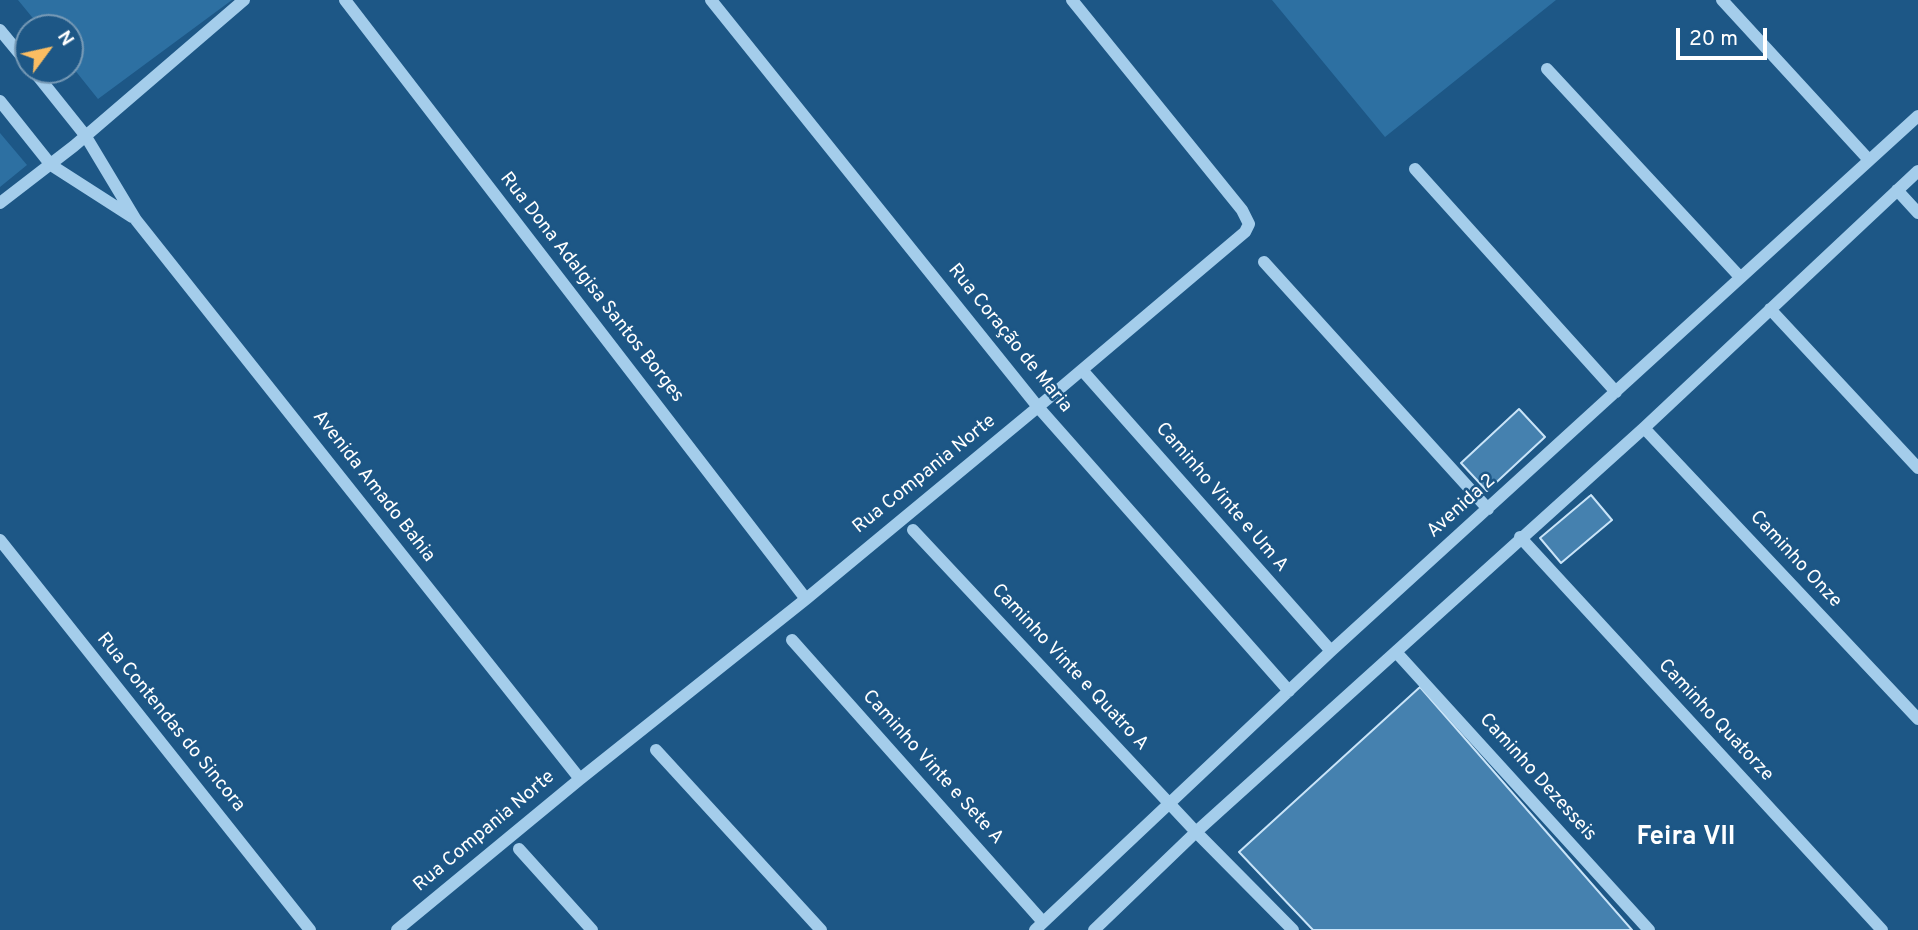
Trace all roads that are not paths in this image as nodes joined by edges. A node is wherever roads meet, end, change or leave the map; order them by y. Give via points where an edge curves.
1 (244, 0) edge
2 (345, 0) edge
3 (711, 0) edge
4 (1072, 0) edge
5 (1722, 0) edge
6 (0, 30) edge
7 (14, 47) edge
8 (1547, 69) dead end
9 (44, 84) edge
10 (0, 101) edge
11 (1918, 116) edge
12 (85, 135) junction
13 (1869, 160) junction
14 (51, 164) junction
15 (1415, 169) dead end
16 (1918, 171) edge
17 (1897, 190) junction
18 (0, 203) edge
19 (1918, 213) edge
20 (136, 220) junction
21 (1264, 262) dead end
22 (1740, 277) junction
23 (1770, 309) junction
24 (1082, 370) junction
25 (1616, 392) junction
26 (1038, 407) junction
27 (1644, 428) junction
28 (1918, 468) edge
29 (1489, 509) junction
30 (913, 530) dead end
31 (1520, 537) junction
32 (0, 540) edge
33 (806, 599) junction
34 (792, 640) dead end
35 (1331, 652) junction
36 (1396, 652) junction
37 (1289, 691) junction
38 (1918, 719) edge
39 (656, 750) dead end
40 (580, 779) junction
41 (1170, 804) junction
42 (1196, 832) junction
43 (519, 849) dead end
44 (1039, 926) edge
45 (310, 930) edge
46 (397, 930) edge
47 (592, 930) edge
48 (821, 930) edge
49 (1094, 930) edge
50 (1293, 930) edge
51 (1649, 930) edge
52 (1882, 930) edge

1 - 12 street
2 - 33 street, Rua Dona Adalgisa Santos Borges
3 - 26 street, Rua Coração de Maria
4 - 24 street, Rua Compania Norte via 1249,224 1239,239
5 - 13 street
6 - 7 street
8 - 22 street
9 - 12 street, Avenida Amado Bahia
10 - 14 street, Avenida Amado Bahia
11 - 13 street, Avenida 2
12 - 14 street
12 - 20 street, Avenida Amado Bahia
13 - 22 street, Avenida 2
14 - 18 street
14 - 20 street, Avenida Amado Bahia
15 - 25 street
16 - 17 street
17 - 19 street
17 - 23 street
20 - 40 street, Avenida Amado Bahia
21 - 29 street
22 - 25 street, Avenida 2
23 - 27 street
23 - 28 street
24 - 26 street, Rua Compania Norte
24 - 35 street, Caminho Vinte e Um A
25 - 29 street, Avenida 2
26 - 33 street, Rua Compania Norte
26 - 37 street, Rua Coração de Maria
27 - 31 street
27 - 38 street, Caminho Onze
29 - 35 street, Avenida 2
30 - 41 street, Caminho Vinte e Quatro A
31 - 36 street
31 - 52 street, Caminho Quatorze
32 - 45 street, Rua Contendas do Sincora
33 - 40 street, Rua Compania Norte
34 - 44 street, Caminho Vinte e Sete A
35 - 37 street, Avenida 2
36 - 42 street
36 - 51 street, Caminho Dezesseis
37 - 41 street, Avenida 2
39 - 48 street
40 - 46 street, Rua Compania Norte
41 - 42 street, Caminho Vinte e Quatro A
41 - 44 street, Avenida 2
42 - 49 street
42 - 50 street, Caminho Vinte e Quatro A
43 - 47 street

